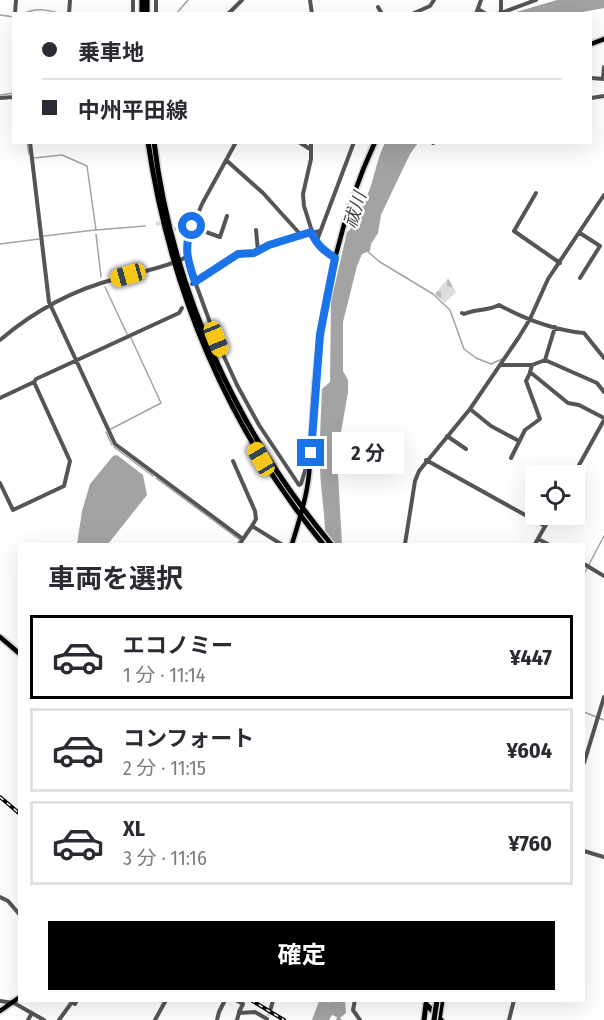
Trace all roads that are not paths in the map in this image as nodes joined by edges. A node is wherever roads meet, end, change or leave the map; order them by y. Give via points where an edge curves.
1 (242, 0) edge
2 (435, 0) edge
3 (481, 0) edge
4 (518, 0) edge
5 (536, 0) edge
6 (517, 6) junction
7 (378, 7) dead end
8 (477, 11) edge
9 (230, 12) edge
10 (381, 12) edge
11 (422, 12) edge
12 (503, 12) edge
13 (604, 67) edge
14 (604, 79) edge
15 (30, 144) edge
16 (148, 144) edge
17 (154, 144) edge
18 (236, 144) edge
19 (302, 144) edge
20 (311, 144) edge
21 (353, 144) edge
22 (374, 144) edge
23 (310, 149) junction
24 (226, 159) junction
25 (536, 193) dead end
26 (604, 195) edge
27 (227, 216) dead end
28 (192, 226) junction
29 (177, 229) tunnel mouth
30 (256, 231) dead end
31 (320, 231) junction
32 (311, 232) junction
33 (580, 233) junction
34 (189, 234) junction
35 (301, 235) junction
36 (316, 244) junction
37 (258, 251) junction
38 (186, 257) junction
39 (335, 258) junction
40 (176, 262) junction
41 (560, 263) junction
42 (579, 278) dead end
43 (194, 283) junction
44 (51, 306) junction
45 (182, 308) dead end
46 (462, 313) dead end
47 (530, 320) junction
48 (555, 327) junction
49 (0, 340) edge
50 (604, 358) edge
51 (76, 360) junction
52 (545, 360) junction
53 (500, 365) junction
54 (532, 365) junction
55 (530, 373) junction
56 (34, 382) junction
57 (604, 392) edge
58 (0, 398) edge
59 (470, 409) junction
60 (604, 419) edge
61 (447, 436) junction
62 (519, 441) junction
63 (466, 449) dead end
64 (311, 453) junction
65 (511, 458) dead end
66 (426, 460) junction
67 (233, 461) dead end
68 (579, 465) edge
69 (0, 483) edge
70 (302, 513) junction
71 (311, 525) junction
72 (252, 526) junction
73 (545, 526) joint
74 (243, 539) junction
75 (538, 539) junction
76 (241, 543) edge
77 (279, 543) edge
78 (292, 543) edge
79 (322, 543) edge
80 (330, 543) edge
81 (405, 543) edge
82 (536, 543) edge
83 (546, 543) edge
84 (585, 565) edge
85 (604, 576) edge
86 (0, 637) edge
87 (18, 652) edge
88 (604, 697) edge
89 (596, 720) junction
90 (604, 723) edge
91 (585, 759) edge
92 (585, 851) edge
93 (604, 857) edge
94 (0, 897) edge
95 (18, 913) edge
96 (18, 999) edge
97 (0, 1001) edge
98 (72, 1002) edge
99 (165, 1002) edge
100 (224, 1002) edge
101 (240, 1002) edge
102 (272, 1002) edge
103 (355, 1002) edge
104 (425, 1002) edge
105 (437, 1002) edge
106 (442, 1002) edge
107 (514, 1002) edge
108 (14, 1003) junction
109 (271, 1008) tunnel mouth
110 (0, 1011) edge
111 (32, 1013) junction
112 (239, 1013) junction
113 (268, 1018) edge
114 (438, 1019) edge
115 (28, 1020) edge
116 (44, 1020) edge
117 (59, 1020) edge
118 (156, 1020) edge
119 (217, 1020) edge
120 (237, 1020) edge
121 (360, 1020) edge
122 (424, 1020) edge
123 (509, 1020) edge

1 - 9 street
2 - 11 street
3 - 8 street
4 - 6 street
5 - 6 street
6 - 12 street
7 - 10 street
13 - 14 street
15 - 44 street
16 - 40 highway via 162,220
17 - 40 highway
18 - 24 street
19 - 23 street
20 - 23 street
21 - 31 street
22 - 39 main road via 359,178
23 - 32 street via 303,194
24 - 28 street
24 - 35 street
25 - 41 street via 514,231
26 - 33 street
27 - 28 street via 220,237
28 - 34 street
29 - 34 street
30 - 37 street
31 - 32 street
31 - 36 street
32 - 35 street
32 - 36 street
33 - 41 street
33 - 42 street via 600,246
34 - 38 street
35 - 37 street
36 - 39 street
37 - 43 street via 235,255
38 - 40 street
38 - 43 street
39 - 64 main road via 320,334
40 - 44 street via 101,283
40 - 70 highway via 223,376
41 - 47 street via 548,279
43 - 64 street via 237,385 299,485
44 - 49 street
44 - 51 street
45 - 51 street via 179,313
46 - 47 street via 499,305
47 - 48 street
47 - 53 street
48 - 50 street via 584,333
48 - 52 street
51 - 56 street
51 - 74 street via 115,444
52 - 54 street
52 - 57 street via 597,383
53 - 54 street
53 - 59 street
54 - 55 street
55 - 60 street via 568,403
55 - 62 street via 526,381 540,419 525,430
56 - 58 street
56 - 69 street via 70,461 66,483 13,510
59 - 61 street
59 - 62 street
60 - 68 street
61 - 63 street
61 - 66 street
62 - 65 street
64 - 70 main road
66 - 73 street
66 - 81 street via 415,481
67 - 72 street via 255,511
70 - 71 highway
70 - 78 main road
71 - 79 highway
71 - 80 highway
72 - 74 street
72 - 77 street
73 - 75 street
74 - 76 street
75 - 82 street
75 - 83 street
84 - 85 street
86 - 87 main road
88 - 89 street
89 - 90 street
89 - 91 street
92 - 93 street
94 - 95 street
96 - 108 main road
97 - 108 street
98 - 117 street
99 - 118 street
100 - 119 street
101 - 112 street via 243,1004
102 - 109 street
103 - 121 street via 353,1010
104 - 114 highway
104 - 122 highway
105 - 114 highway, bridge
106 - 114 highway
107 - 123 street
108 - 110 main road
108 - 111 street
111 - 115 street
111 - 116 street
112 - 113 street via 255,1012
112 - 120 street

